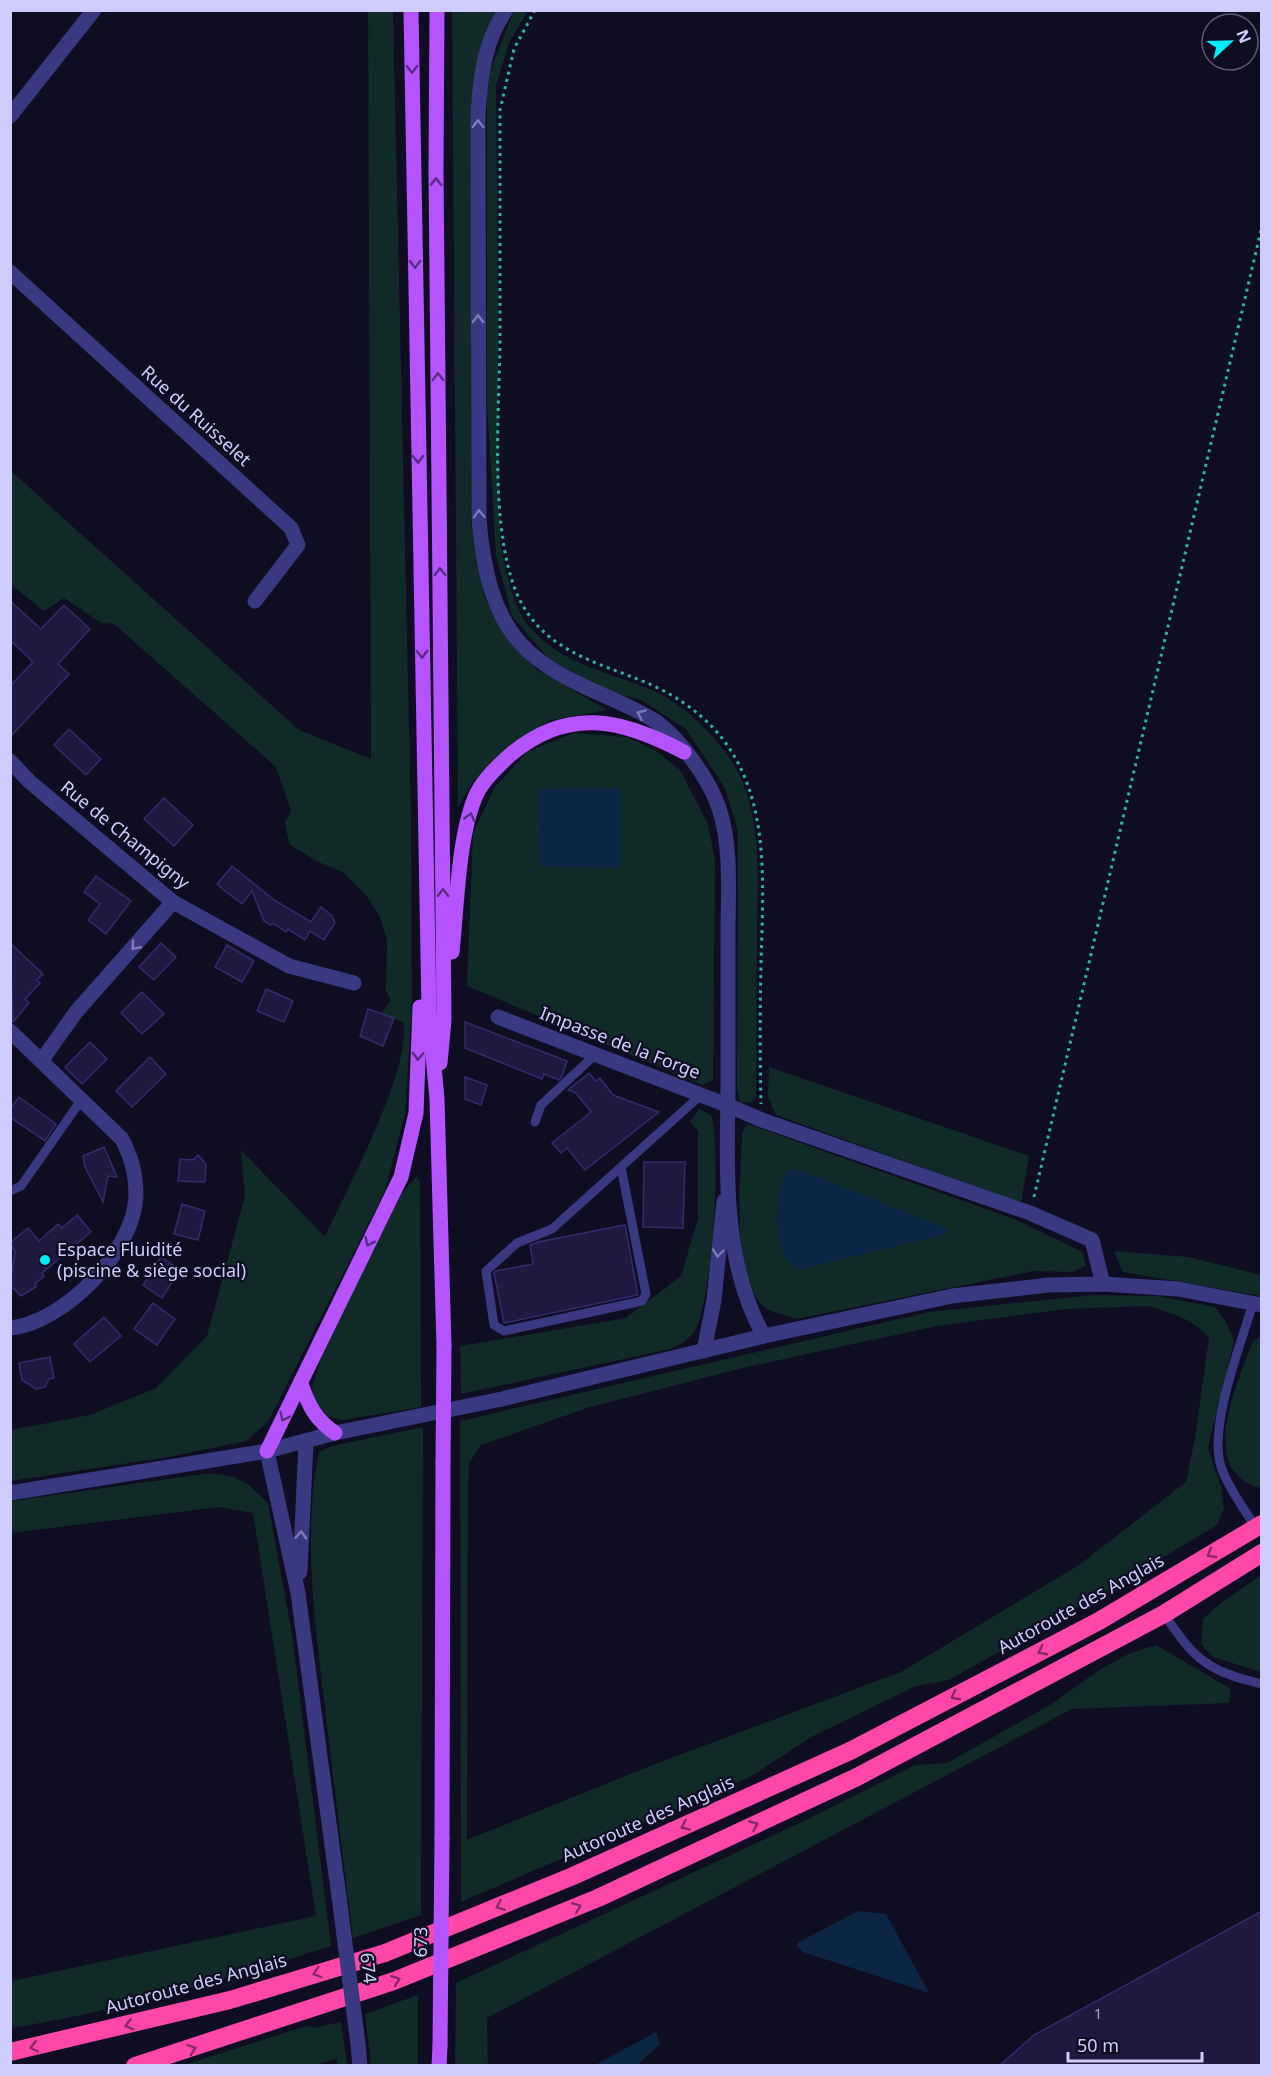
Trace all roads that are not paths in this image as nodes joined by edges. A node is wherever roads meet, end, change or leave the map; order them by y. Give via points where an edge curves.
1 (94, 10) edge
2 (411, 10) edge
3 (437, 10) edge
4 (506, 10) edge
5 (10, 116) edge
6 (10, 272) edge
7 (255, 601) dead end
8 (684, 752) junction
9 (10, 761) edge
10 (426, 872) junction
11 (173, 902) junction
12 (354, 983) dead end
13 (498, 1017) dead end
14 (444, 1020) junction
15 (10, 1031) edge
16 (596, 1054) junction
17 (42, 1060) junction
18 (701, 1095) junction
19 (437, 1098) junction
20 (82, 1099) junction
21 (728, 1105) junction
22 (535, 1122) dead end
23 (621, 1167) junction
24 (727, 1174) junction
25 (10, 1191) edge
26 (1103, 1284) junction
27 (1257, 1304) edge
28 (10, 1328) edge
29 (764, 1336) junction
30 (704, 1351) junction
31 (300, 1384) junction
32 (335, 1433) junction
33 (306, 1443) junction
34 (267, 1451) junction
35 (10, 1493) edge
36 (1259, 1526) edge
37 (1262, 1553) edge
38 (298, 1593) junction
39 (1164, 1614) junction
40 (1262, 1684) edge
41 (10, 2052) edge
42 (135, 2066) edge
43 (360, 2066) edge
44 (439, 2066) edge

1 - 5 street
2 -> 10 main road
14 -> 3 main road
8 -> 4 street via 666,729 651,718 561,676 528,651 508,625 483,564 478,474 478,116 487,49
6 - 7 street, Rue du Ruisselet via 291,528 298,545
14 -> 8 main road via 464,846 477,793 489,777 524,744 564,724 612,723 637,729
8 - 21 street via 712,791 727,851
9 - 11 street, Rue de Champigny
10 - 19 main road via 429,1011
10 -> 31 main road via 416,1113 410,1144 401,1178
11 - 12 street, Rue de Champigny via 289,966
11 -> 17 street via 76,1012
13 - 16 street, Impasse de la Forge
14 - 19 main road
15 - 17 street
16 - 18 street, Impasse de la Forge
16 - 22 lane via 542,1105
17 - 20 street
18 - 21 street, Impasse de la Forge
18 - 23 lane
19 - 44 main road, 673, bridge via 444,1346
20 - 25 lane via 21,1186
20 - 28 street via 122,1139 134,1162 136,1198 127,1227 105,1266 77,1297 49,1314
21 - 24 street
21 - 26 street, Impasse de la Forge via 1030,1213 1092,1240
23 - 23 lane via 552,1229 517,1243 486,1271 494,1325 504,1331 642,1301 646,1294
24 - 29 street via 741,1282
24 -> 30 street via 714,1300
26 - 27 street via 1178,1289
26 - 29 street via 1049,1285 952,1296
27 - 36 lane via 1222,1406 1218,1448 1222,1471
29 - 30 street
30 - 32 street
31 - 32 main road via 319,1422
31 -> 34 main road
32 - 33 street
33 - 34 street
38 -> 33 street
34 - 35 street
34 - 38 street
36 -> 41 highway, Autoroute des Anglais via 1099,1621 850,1751 573,1876 385,1953 230,2000
37 - 39 highway
38 - 43 street, 674, bridge
39 - 40 lane via 1187,1648 1211,1668
42 -> 39 highway via 394,1981 597,1898 857,1777

